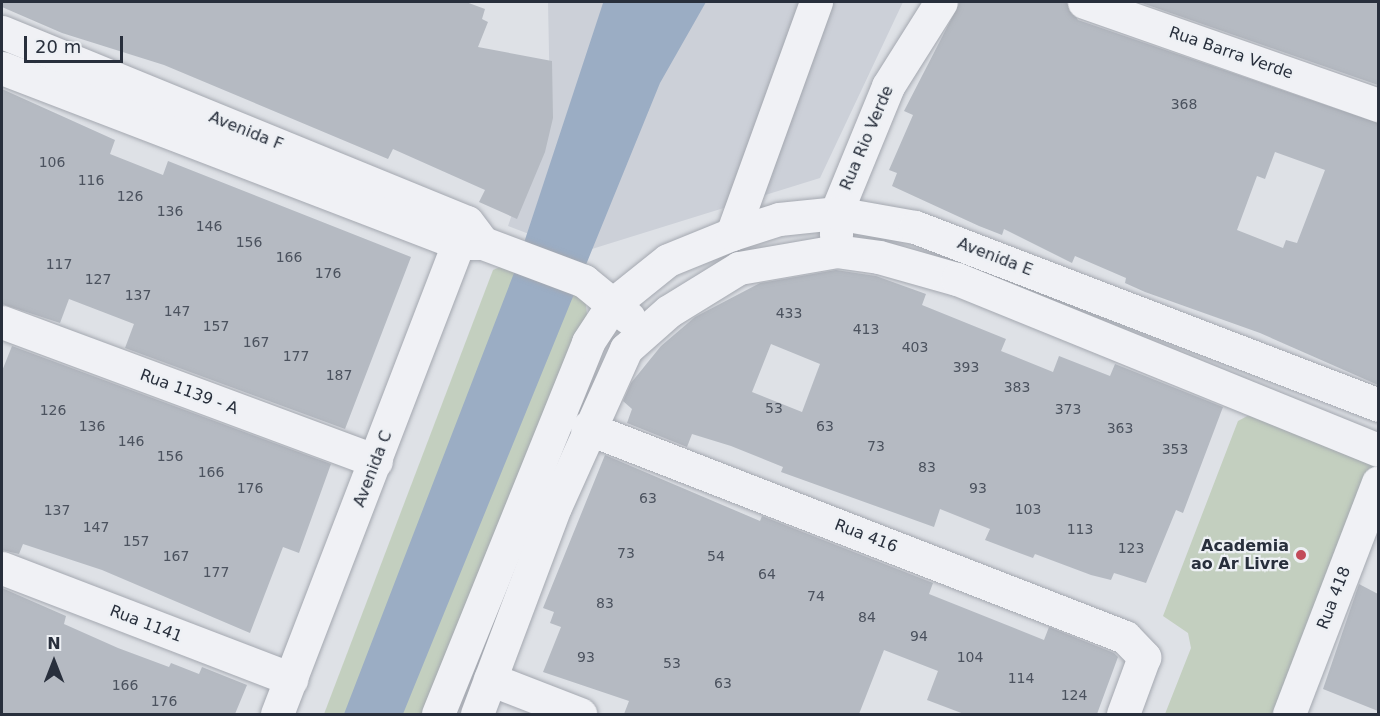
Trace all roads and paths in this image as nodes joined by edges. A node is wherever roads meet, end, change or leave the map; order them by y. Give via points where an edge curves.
1 (816, 2) edge
2 (941, 2) edge
3 (1084, 2) edge
4 (2, 32) edge
5 (2, 68) edge
6 (1378, 105) edge
7 (836, 213) junction
8 (732, 234) junction
9 (475, 238) junction
10 (836, 251) junction
11 (613, 304) junction
12 (2, 322) edge
13 (644, 331) junction
14 (1378, 405) edge
15 (587, 428) junction
16 (1378, 450) edge
17 (376, 461) junction
18 (1378, 482) edge
19 (2, 568) edge
20 (291, 679) junction
21 (490, 679) junction
22 (277, 714) edge
23 (438, 714) edge
24 (477, 714) edge
25 (580, 714) edge
26 (1123, 714) edge
27 (1289, 714) edge

1 - 8 street
2 - 7 street, Rua Rio Verde via 888,86
3 - 6 street, Rua Barra Verde
4 - 9 street, Avenida F
5 - 9 street, Avenida F
7 - 8 street, Avenida E via 779,219
7 - 10 street, Rua Rio Verde
7 - 14 street, Avenida E via 915,227
8 - 11 street, Avenida E via 668,260
9 - 11 street via 584,282
9 - 17 street, Avenida C
10 - 13 street via 739,268
10 - 16 street via 957,279
11 - 13 street
11 - 23 street via 588,342 548,434
12 - 17 street, Rua 1139 - A
13 - 15 street via 626,349
15 - 21 street
15 - 26 street, Rua 416 via 1125,637 1141,651 1141,671
17 - 20 street, Avenida C
18 - 27 street, Rua 418
19 - 20 street, Rua 1141
20 - 22 street, Avenida C
21 - 24 street
21 - 25 street

